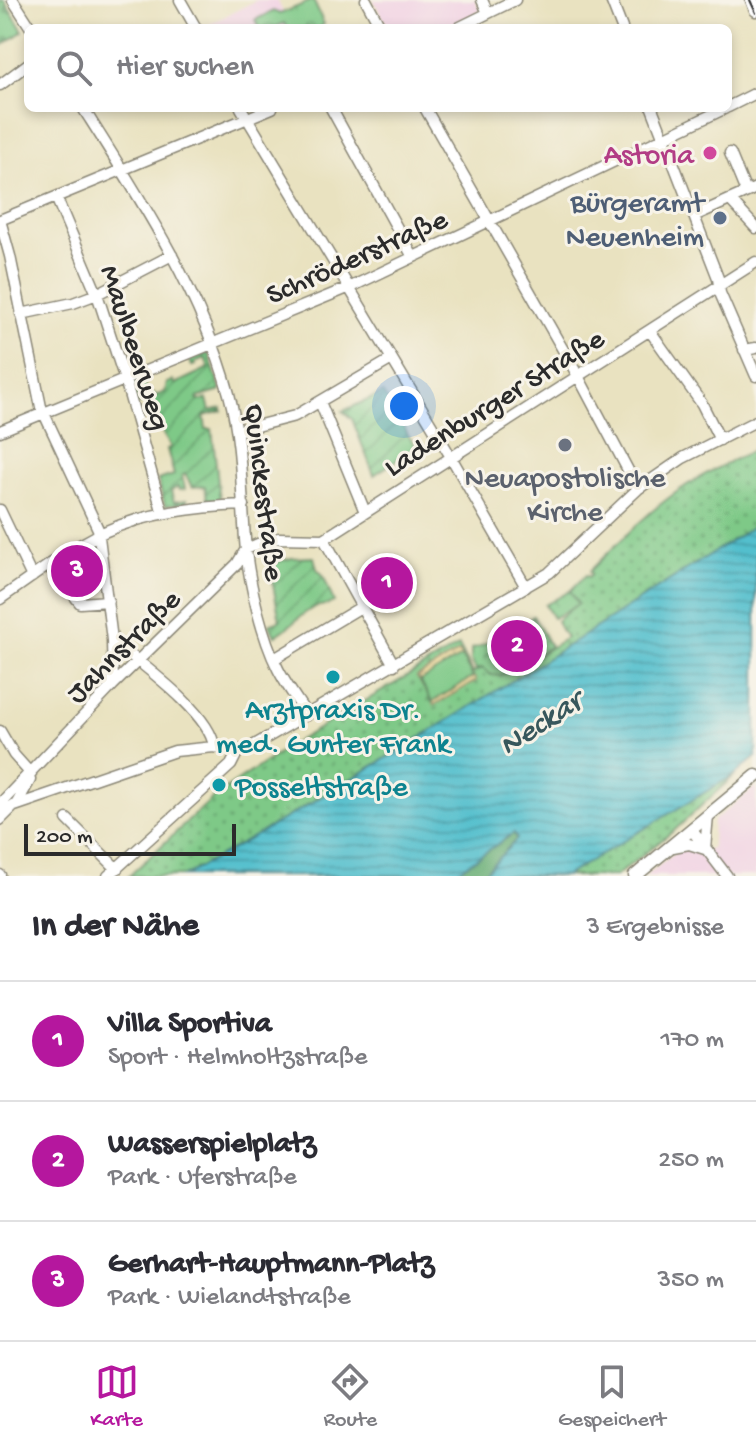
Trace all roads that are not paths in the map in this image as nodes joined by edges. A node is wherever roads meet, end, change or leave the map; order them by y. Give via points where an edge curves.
1 (180, 0) edge
2 (366, 0) edge
3 (482, 0) edge
4 (515, 0) edge
5 (611, 0) edge
6 (15, 1) edge
7 (488, 13) junction
8 (29, 24) edge
9 (194, 24) edge
10 (379, 24) edge
11 (466, 24) edge
12 (620, 24) edge
13 (24, 67) edge
14 (0, 85) edge
15 (756, 93) edge
16 (732, 105) edge
17 (85, 112) edge
18 (243, 112) edge
19 (265, 112) edge
20 (333, 112) edge
21 (427, 112) edge
22 (654, 112) edge
23 (718, 112) edge
24 (249, 122) junction
25 (663, 137) junction
26 (730, 153) dead end
27 (122, 171) junction
28 (751, 190) edge
29 (56, 197) junction
30 (730, 200) junction
31 (694, 216) junction
32 (0, 220) edge
33 (490, 221) junction
34 (756, 228) edge
35 (172, 255) junction
36 (413, 257) junction
37 (756, 262) edge
38 (718, 286) junction
39 (350, 290) junction
40 (97, 294) junction
41 (21, 314) junction
42 (650, 331) junction
43 (212, 344) junction
44 (756, 348) edge
45 (744, 350) junction
46 (392, 359) junction
47 (578, 376) junction
48 (756, 376) edge
49 (125, 379) junction
50 (320, 402) junction
51 (43, 412) junction
52 (756, 421) edge
53 (0, 431) edge
54 (237, 431) junction
55 (720, 440) junction
56 (451, 457) junction
57 (638, 489) junction
58 (244, 505) junction
59 (0, 510) edge
60 (365, 512) junction
61 (163, 514) junction
62 (99, 535) junction
63 (324, 539) junction
64 (246, 549) junction
65 (50, 564) junction
66 (32, 577) junction
67 (526, 587) junction
68 (0, 599) edge
69 (108, 601) junction
70 (361, 607) junction
71 (112, 640) junction
72 (274, 659) junction
73 (139, 661) junction
74 (394, 665) junction
75 (113, 685) junction
76 (307, 715) junction
77 (0, 731) edge
78 (261, 740) junction
79 (214, 747) junction
80 (238, 751) junction
81 (31, 774) junction
82 (756, 776) edge
83 (45, 797) junction
84 (0, 804) edge
85 (14, 805) junction
86 (708, 815) junction
87 (1, 816) edge
88 (67, 819) dead end
89 (691, 829) junction
90 (668, 849) junction
91 (705, 849) junction
92 (112, 873) edge
93 (635, 876) edge
94 (727, 876) edge

1 - 9 street
2 - 10 street
3 - 7 street
4 - 7 street
5 - 12 street
6 - 8 street
7 - 11 street
13 - 14 street
15 - 16 street, Schröderstraße
17 - 27 street, Quinckestraße
18 - 24 street
19 - 24 street
20 - 36 street
21 - 33 street
22 - 25 street
23 - 25 street, Schröderstraße
24 - 27 street
24 - 39 street
25 - 31 street
25 - 33 street, Schröderstraße
26 - 28 street
27 - 29 street
27 - 35 street, Quinckestraße
28 - 30 street
29 - 32 street
29 - 40 street, Maulbeerweg
30 - 31 street
30 - 34 street
31 - 38 street
32 - 41 street
33 - 36 street, Schröderstraße
33 - 47 street
35 - 40 street
35 - 43 street, Quinckestraße
36 - 39 street, Schröderstraße
37 - 38 street, Ladenburger Straße
38 - 42 street, Ladenburger Straße
38 - 45 street
39 - 43 street, Schröderstraße
39 - 46 street
40 - 41 street
40 - 49 street, Maulbeerweg
41 - 51 street
42 - 47 street, Ladenburger Straße
42 - 55 street via 702,404
43 - 49 street, Schröderstraße
43 - 54 street, Quinckestraße
44 - 45 street
45 - 48 street
46 - 50 street
46 - 56 street
47 - 56 street, Ladenburger Straße
47 - 57 street
49 - 51 street, Schröderstraße
49 - 61 street, Maulbeerweg
50 - 54 street via 287,420
50 - 60 street
51 - 53 street, Schröderstraße
51 - 62 street
52 - 55 street
54 - 58 street, Quinckestraße
55 - 57 street
56 - 60 street, Ladenburger Straße
56 - 67 street
57 - 67 street via 554,569
58 - 61 street
58 - 64 street, Quinckestraße
59 - 66 street
60 - 63 street, Ladenburger Straße
61 - 62 street
62 - 65 street
62 - 69 street
63 - 64 street via 279,538
63 - 70 street
64 - 72 street, Quinckestraße
64 - 73 street, Jahnstraße
65 - 66 street
65 - 69 street via 80,603
66 - 68 street
67 - 74 street
69 - 71 street
70 - 72 street
70 - 74 street
71 - 73 street
71 - 75 street
72 - 76 street, Quinckestraße
73 - 75 street, Jahnstraße
73 - 79 street via 208,726
74 - 76 street
75 - 81 street, Jahnstraße
76 - 78 street
77 - 81 street
78 - 79 street
78 - 80 street
79 - 80 street
79 - 83 street via 175,751
80 - 92 street via 231,765
81 - 84 street, Jahnstraße
81 - 85 street, Jahnstraße
82 - 86 main road
83 - 85 street
83 - 87 street
85 - 87 street
86 - 89 main road
86 - 91 street
88 - 92 street
89 - 90 main road
89 - 91 street
90 - 91 street via 689,844
90 - 93 main road
91 - 94 street

